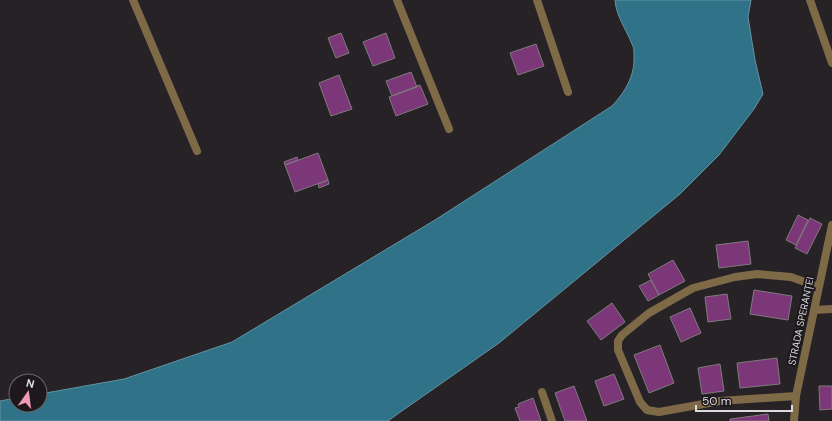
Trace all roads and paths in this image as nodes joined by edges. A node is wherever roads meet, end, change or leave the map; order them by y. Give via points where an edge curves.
1 (133, 0) edge
2 (397, 0) edge
3 (537, 0) edge
4 (810, 0) edge
5 (832, 63) edge
6 (568, 92) dead end
7 (450, 130) dead end
8 (197, 151) dead end
9 (832, 225) edge
10 (818, 287) junction
11 (832, 309) edge
12 (814, 310) junction
13 (542, 392) dead end
14 (796, 396) junction
15 (552, 421) edge
16 (794, 421) edge

1 - 8 street
2 - 7 street
3 - 6 street
4 - 5 street
9 - 10 street, STRADA SPERANȚEI
10 - 12 street, STRADA SPERANȚEI
10 - 14 street via 791,277 757,274 693,288 649,313 622,334 618,341 618,350 640,402 647,410 659,412 720,401
11 - 12 street
12 - 14 street, STRADA SPERANȚEI
13 - 15 street
14 - 16 street, STRADA SPERANȚEI

